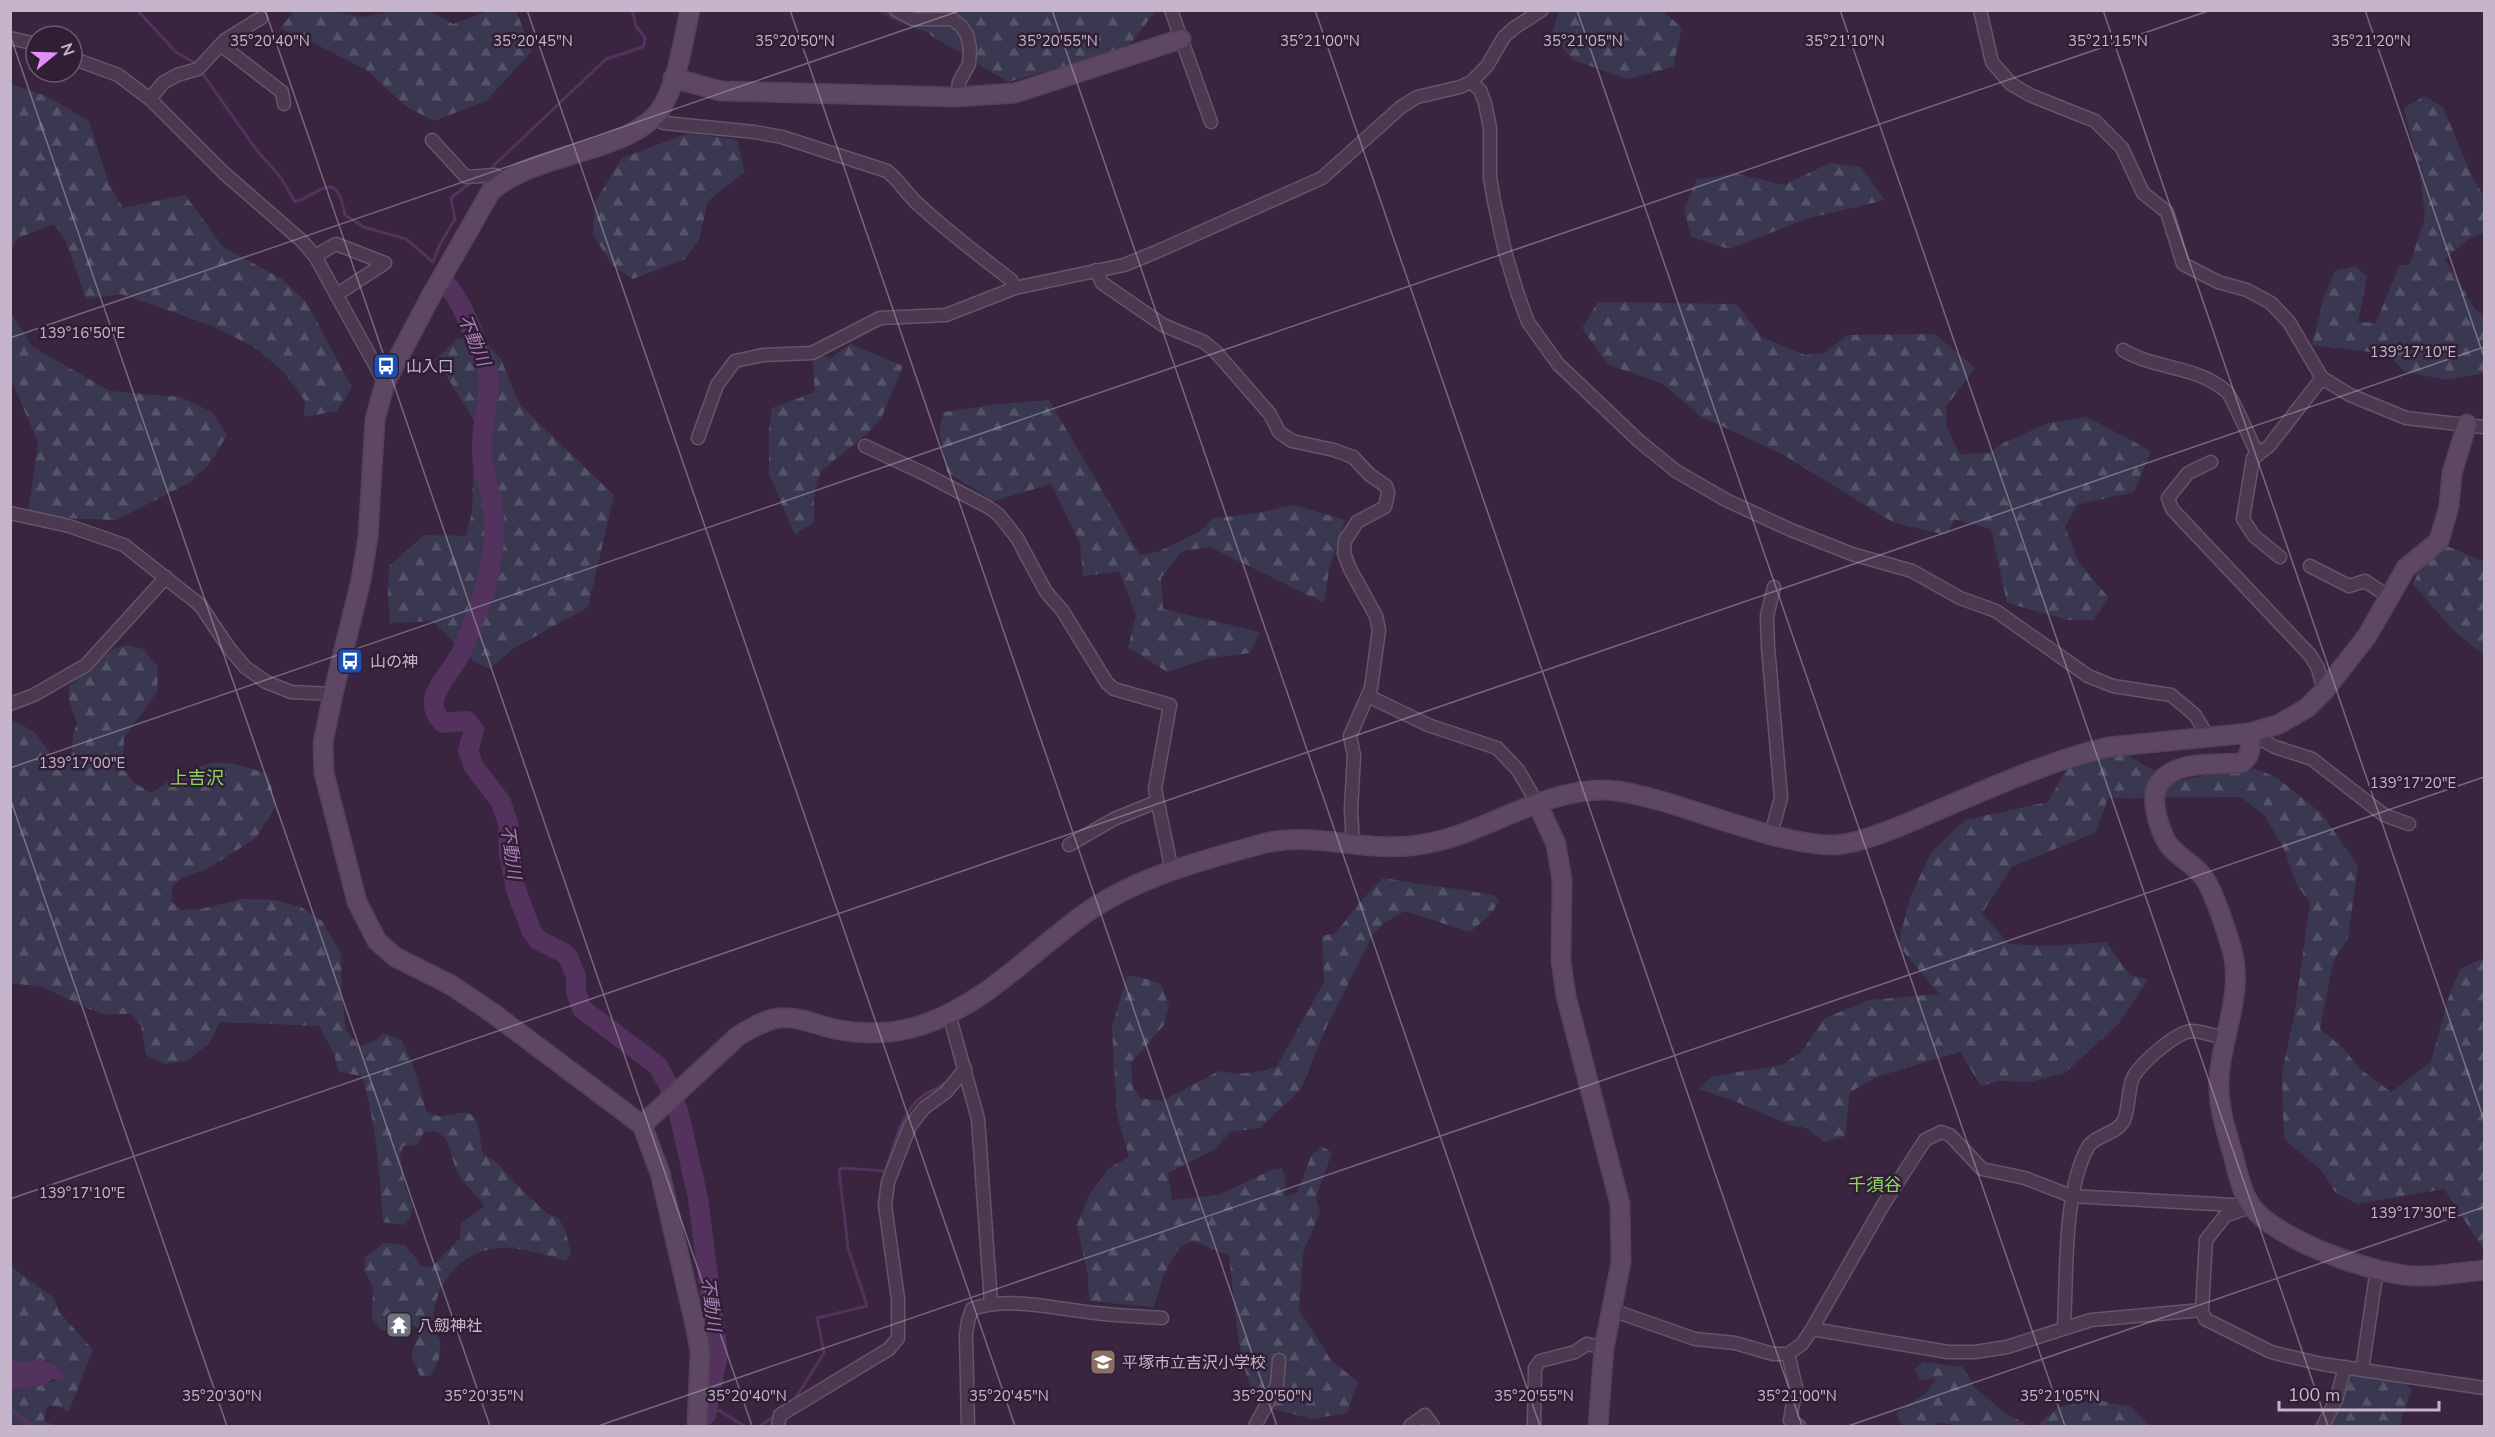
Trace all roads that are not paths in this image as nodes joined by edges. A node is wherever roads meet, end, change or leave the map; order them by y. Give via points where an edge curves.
1 (690, 10) edge
2 (896, 10) edge
3 (1171, 10) edge
4 (1542, 10) edge
5 (1980, 10) edge
6 (261, 18) dead end
7 (1181, 39) junction
8 (221, 45) junction
9 (84, 63) edge
10 (674, 78) junction
11 (1471, 82) junction
12 (957, 97) junction
13 (150, 99) junction
14 (284, 104) dead end
15 (654, 118) junction
16 (1211, 122) dead end
17 (432, 140) dead end
18 (503, 181) junction
19 (315, 256) junction
20 (1096, 270) junction
21 (1015, 288) junction
22 (336, 295) junction
23 (2123, 350) dead end
24 (2322, 378) junction
25 (385, 383) junction
26 (2476, 425) edge
27 (698, 438) dead end
28 (865, 446) dead end
29 (2258, 455) junction
30 (2211, 462) dead end
31 (10, 513) edge
32 (2280, 557) dead end
33 (2310, 566) dead end
34 (166, 577) junction
35 (1774, 586) dead end
36 (2389, 597) junction
37 (2324, 691) junction
38 (333, 693) junction
39 (1368, 696) junction
40 (10, 704) edge
41 (2250, 733) junction
42 (2208, 737) junction
43 (1156, 802) junction
44 (1537, 803) junction
45 (2409, 824) dead end
46 (1771, 834) junction
47 (1069, 846) dead end
48 (1353, 846) junction
49 (1172, 871) junction
50 (949, 1014) junction
51 (2226, 1040) junction
52 (965, 1069) junction
53 (648, 1119) junction
54 (2071, 1196) junction
55 (2251, 1206) junction
56 (2377, 1269) junction
57 (2484, 1270) edge
58 (991, 1303) junction
59 (1612, 1310) junction
60 (2202, 1310) junction
61 (1162, 1318) dead end
62 (2064, 1328) junction
63 (1812, 1329) junction
64 (1604, 1348) junction
65 (1788, 1354) junction
66 (1279, 1360) dead end
67 (2345, 1367) junction
68 (2362, 1370) junction
69 (2484, 1388) edge
70 (697, 1426) edge
71 (778, 1426) edge
72 (969, 1426) edge
73 (1255, 1426) edge
74 (1410, 1426) edge
75 (1433, 1426) edge
76 (1534, 1426) edge
77 (1598, 1426) edge
78 (1799, 1426) edge
79 (2323, 1426) edge

1 - 10 street
2 - 12 street via 913,19 952,20 962,27 970,48 969,64 959,82
3 - 7 street
4 - 11 street via 1509,32 1487,66
5 - 24 street via 1992,62 2011,84 2095,121 2110,135 2122,148 2143,193 2167,212 2183,264 2271,303 2289,322
6 - 8 street
7 - 12 street via 1015,93
7 - 16 street
8 - 13 street via 198,69 170,79
8 - 14 street via 282,92
9 - 13 street via 117,75
10 - 12 street via 721,91
10 - 15 street
11 - 20 street via 1417,97 1401,106 1322,178 1156,252 1124,265
11 - 42 street via 1480,90 1485,103 1494,201 1505,252 1528,322 1558,364 1639,441 1677,471 1791,531 1912,571 1960,598 1996,611 2088,676 2113,686 2171,695 2195,715
13 - 19 street
15 - 18 street via 620,138 524,169
15 - 21 street via 664,123 783,137 887,171 916,202 1011,280
17 - 18 street via 466,177 495,175
18 - 25 street via 484,202
19 - 22 street
19 - 22 street via 336,244 385,263
20 - 21 street
20 - 39 street via 1102,283 1163,325 1215,351 1270,414 1279,432 1292,441 1353,457 1386,486 1385,507 1357,522 1345,541 1344,553 1350,569 1376,616 1379,630
21 - 27 street via 946,315 880,318 812,353 763,355 735,361 717,385
22 - 25 street
23 - 29 street via 2136,358 2194,372 2228,393
24 - 26 street via 2350,395 2406,418
24 - 29 street
25 - 38 street via 375,420 368,537 361,580
26 - 36 street via 2452,473 2449,506 2439,541 2406,568
28 - 43 street via 999,515 1107,683 1114,689 1170,705 1156,774
29 - 32 street via 2253,458 2243,519 2254,536
30 - 37 street via 2188,473 2168,498 2172,510 2310,655
31 - 34 street via 69,526 124,545
33 - 36 street via 2349,586 2365,581
34 - 38 street via 200,605 245,667 266,682 291,692
34 - 40 street via 86,665
35 - 46 street via 1767,616 1768,647 1781,798
36 - 37 street via 2367,636
37 - 41 street via 2307,708 2279,724
38 - 53 street via 323,743 324,773 357,902 377,941 395,957 451,985
39 - 44 street via 1428,725 1497,748 1518,770
39 - 48 street via 1350,736 1354,755
41 - 42 street
41 - 45 street via 2275,747 2312,759 2384,815
41 - 51 street via 2252,748 2248,758 2241,763 2185,767 2171,772 2157,787 2155,801 2168,844 2204,876 2210,887 2232,951 2234,999
42 - 46 street via 2108,747 2049,763 1863,839 1834,845
43 - 47 street via 1114,819
43 - 49 street
44 - 46 street via 1558,795 1605,790 1642,796
44 - 48 street via 1432,843 1402,848
44 - 59 street via 1556,844 1562,880 1566,996 1620,1204 1621,1262
48 - 49 street via 1277,841
49 - 50 street via 1118,893 1002,981
50 - 52 street
50 - 53 street via 887,1033 835,1029 804,1019 778,1018 738,1036
51 - 54 street via 2205,1033 2184,1033 2139,1067 2124,1120 2089,1145
51 - 55 street via 2219,1080 2222,1117
52 - 58 street via 978,1119
52 - 71 street via 910,1126 888,1182 885,1205 898,1299 898,1338 889,1349 780,1415
53 - 70 street via 700,1352
54 - 55 street
54 - 62 street
54 - 63 street via 2025,1178 1983,1169 1950,1135 1941,1132 1932,1136 1883,1205
55 - 56 street via 2306,1245
55 - 60 street via 2225,1216 2206,1240
56 - 57 street via 2421,1276
56 - 68 street
58 - 61 street
58 - 72 street via 972,1309 968,1321
59 - 64 street
59 - 65 street via 1695,1339
60 - 62 street via 2091,1320
60 - 67 street via 2205,1319 2271,1352
62 - 63 street via 2007,1347 1975,1352 1947,1352
63 - 65 street via 1802,1344
64 - 76 street via 1587,1344 1575,1352 1540,1361 1535,1368
64 - 77 street
65 - 78 street via 1796,1387 1790,1420
66 - 73 street via 1277,1385
67 - 68 street
67 - 79 street via 2336,1400
68 - 69 street
74 - 75 street via 1425,1415

